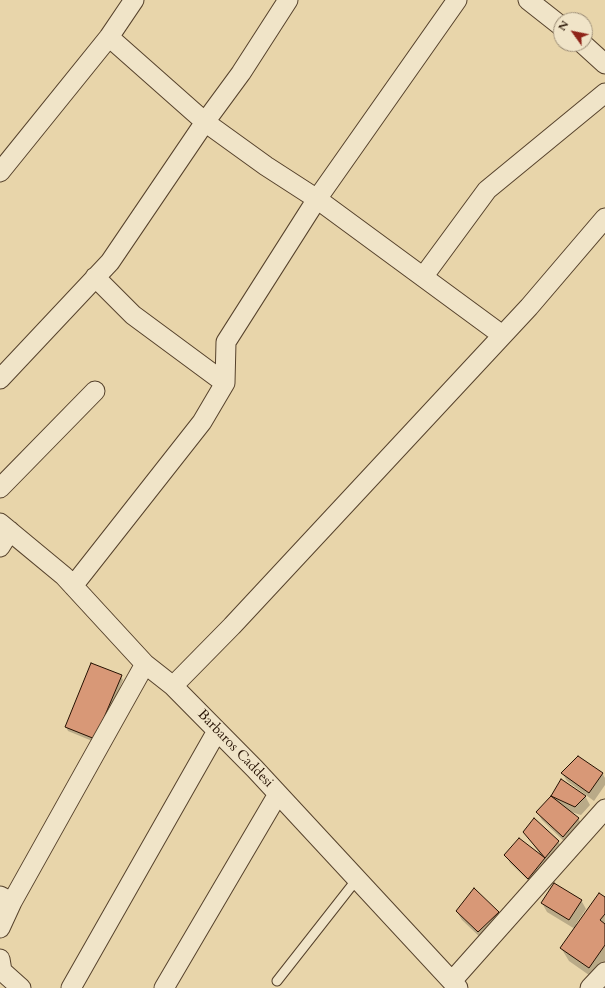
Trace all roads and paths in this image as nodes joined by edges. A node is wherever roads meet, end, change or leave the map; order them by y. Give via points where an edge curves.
1 (134, 0) edge
2 (288, 0) edge
3 (456, 0) edge
4 (528, 0) edge
5 (553, 20) edge
6 (109, 37) junction
7 (592, 52) edge
8 (605, 64) edge
9 (605, 93) edge
10 (205, 122) junction
11 (0, 172) edge
12 (317, 199) junction
13 (605, 218) edge
14 (423, 277) junction
15 (95, 278) junction
16 (502, 335) junction
17 (0, 378) edge
18 (225, 383) junction
19 (95, 391) dead end
20 (0, 488) edge
21 (5, 527) edge
22 (0, 547) edge
23 (74, 586) junction
24 (145, 664) junction
25 (173, 686) junction
26 (217, 731) junction
27 (278, 794) junction
28 (605, 809) edge
29 (357, 879) junction
30 (6, 899) edge
31 (0, 928) edge
32 (0, 958) edge
33 (605, 972) edge
34 (277, 981) dead end
35 (455, 985) edge
36 (20, 988) edge
37 (72, 988) edge
38 (164, 988) edge
39 (590, 988) edge

1 - 6 street
2 - 10 street via 241,73
3 - 12 street
4 - 5 street
6 - 10 street
6 - 11 street
7 - 8 street
9 - 14 street via 487,190
10 - 12 street
10 - 15 street via 110,262
12 - 14 street
12 - 18 street via 226,342
13 - 16 street
14 - 16 street
15 - 17 street
15 - 18 street via 133,315
16 - 25 street via 232,626
18 - 23 street via 202,422
19 - 20 street
21 - 22 street
21 - 23 street, Barbaros Caddesi
23 - 24 street, Barbaros Caddesi
24 - 25 street, Barbaros Caddesi
24 - 30 street
25 - 26 street, Barbaros Caddesi
26 - 27 street, Barbaros Caddesi
26 - 37 street
27 - 29 street, Barbaros Caddesi
27 - 38 street
28 - 35 street
29 - 34 lane
29 - 35 street, Barbaros Caddesi
30 - 31 street
32 - 36 street via 2,971
33 - 39 street

